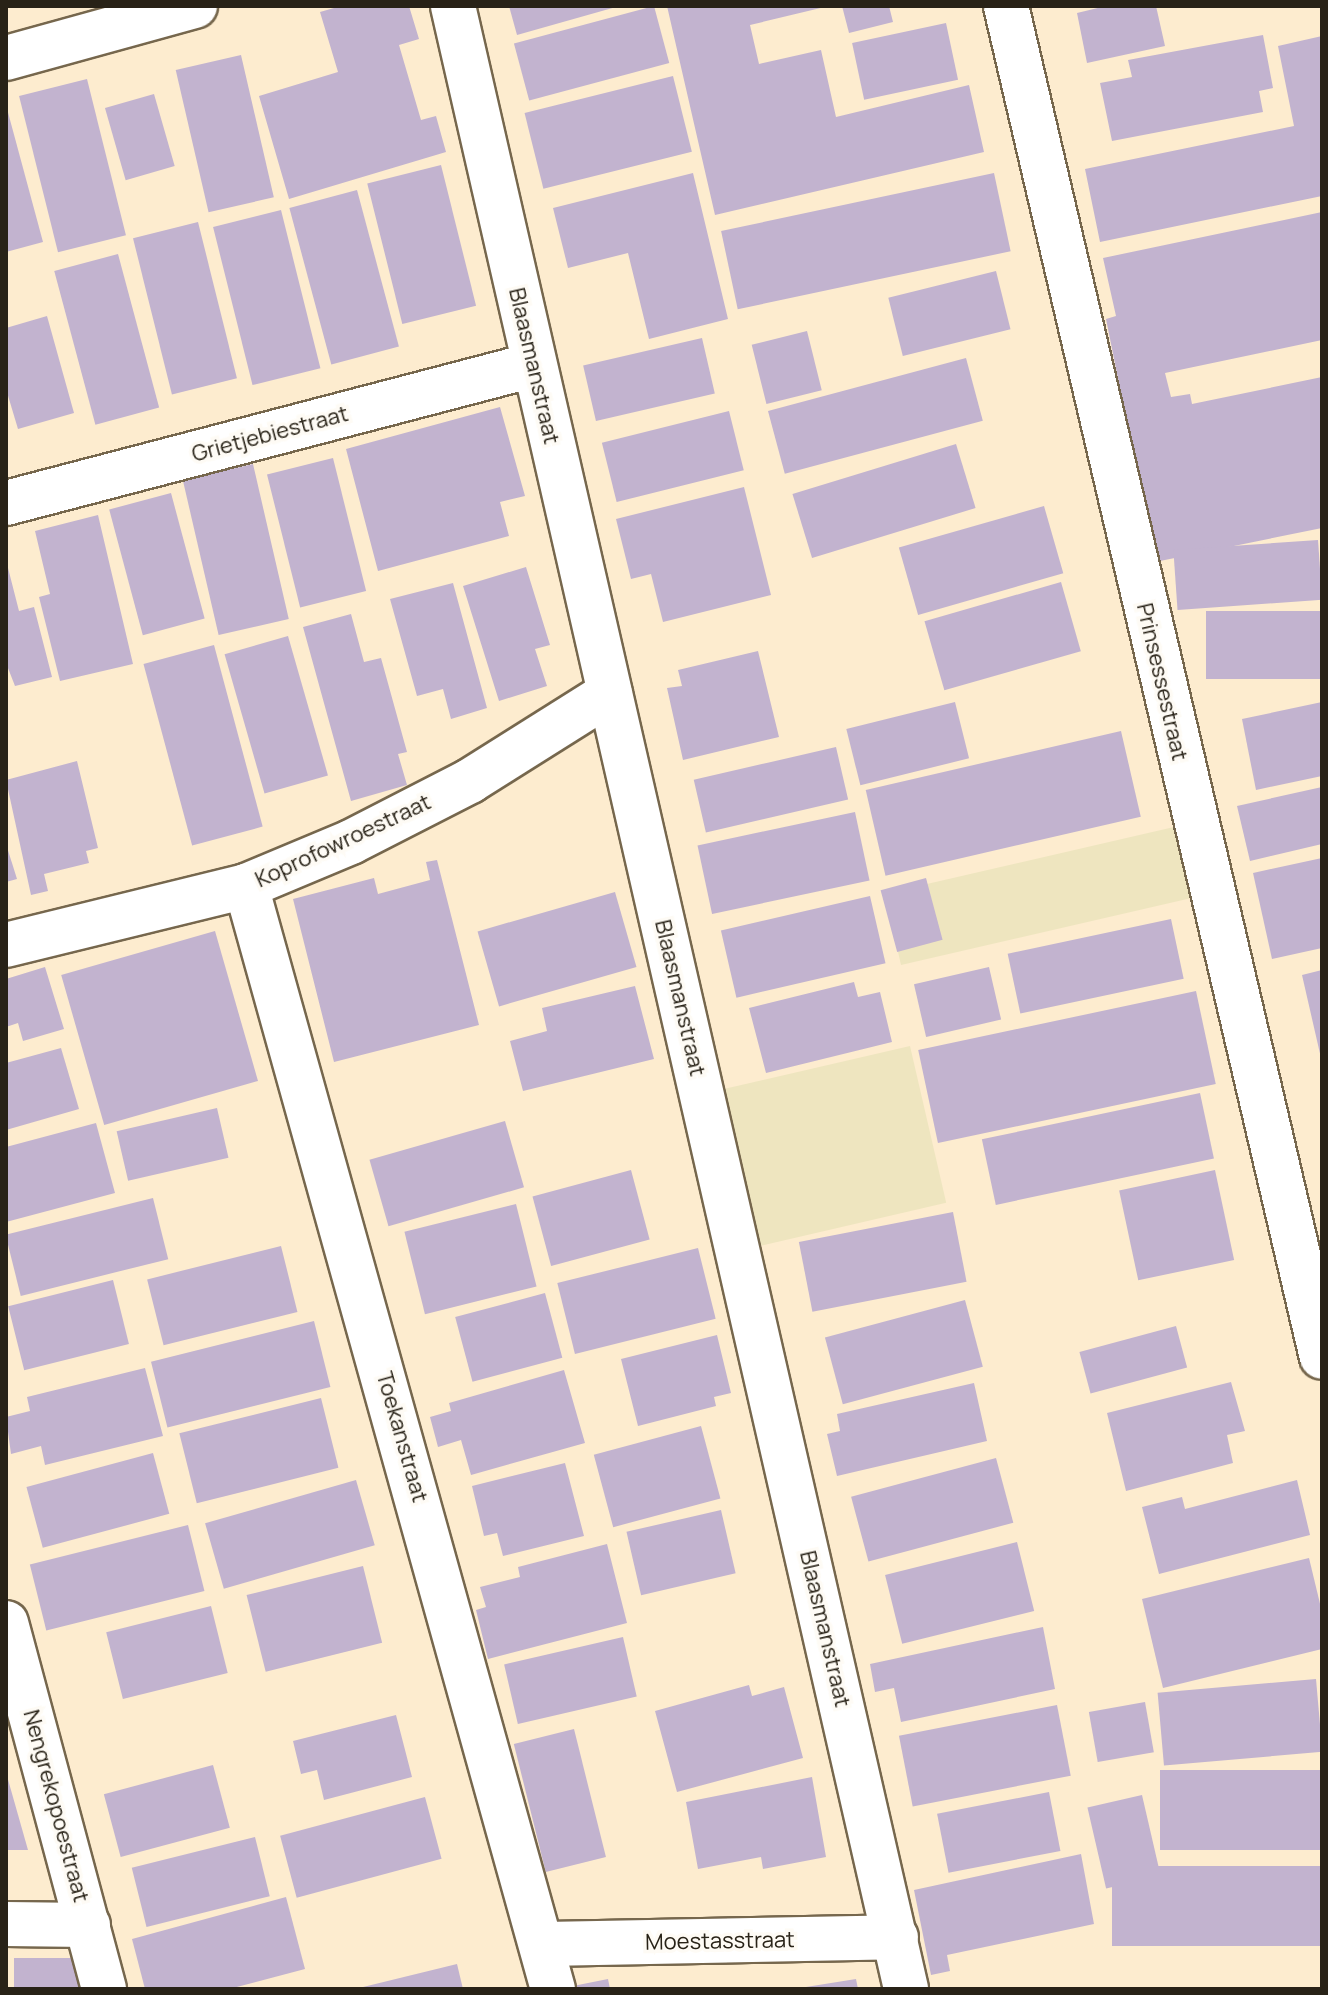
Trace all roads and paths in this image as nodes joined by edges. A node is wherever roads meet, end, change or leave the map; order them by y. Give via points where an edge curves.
1 (195, 6) edge
2 (453, 6) edge
3 (1006, 6) edge
4 (6, 58) edge
5 (533, 365) junction
6 (6, 503) edge
7 (610, 693) junction
8 (246, 886) junction
9 (6, 945) edge
10 (1322, 1357) edge
11 (6, 1623) edge
12 (6, 1924) edge
13 (88, 1925) junction
14 (896, 1937) junction
15 (545, 1944) junction
16 (104, 1989) edge
17 (553, 1989) edge
18 (906, 1989) edge

1 - 4 street
2 - 5 street, Blaasmanstraat
3 - 10 street, Prinsessestraat
5 - 6 street, Grietjebiestraat
5 - 7 street, Blaasmanstraat
7 - 8 street, Koprofowroestraat via 470,781 351,842
7 - 14 street, Blaasmanstraat
8 - 9 street, Koprofowroestraat
8 - 15 street, Toekanstraat
11 - 13 street, Nengrekopoestraat
12 - 13 street
13 - 16 street, Nengrekopoestraat
14 - 15 street, Moestasstraat
14 - 18 street, Blaasmanstraat
15 - 17 street, Toekanstraat

